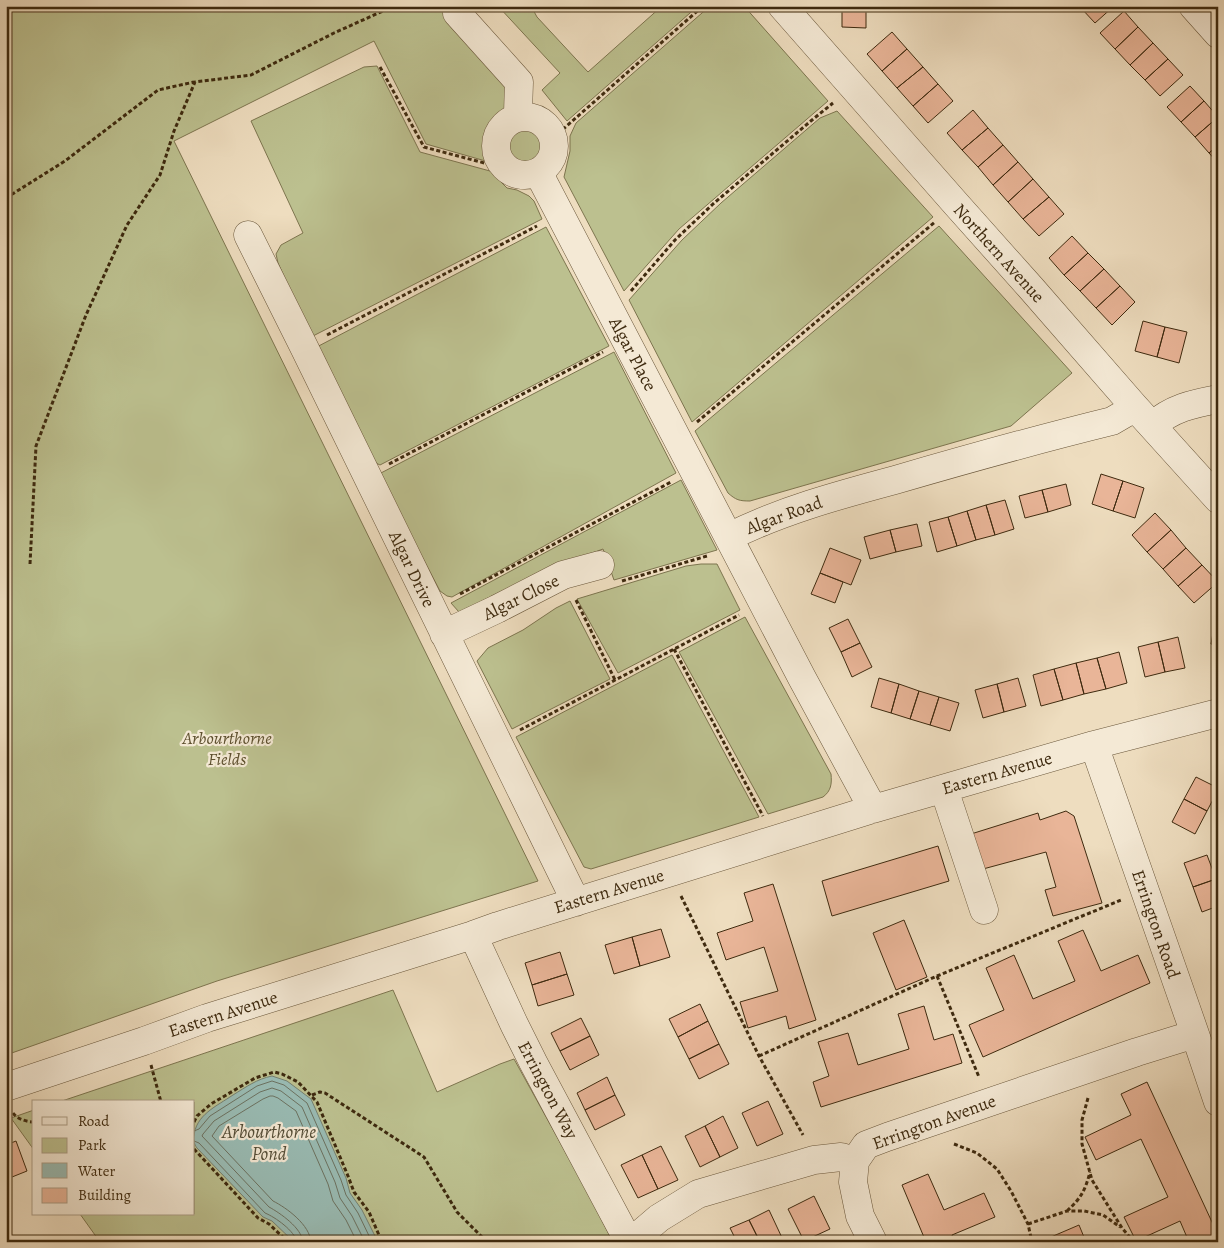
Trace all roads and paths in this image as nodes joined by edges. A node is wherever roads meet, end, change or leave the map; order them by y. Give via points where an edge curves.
1 (394, 6) edge
2 (704, 6) edge
3 (782, 6) edge
4 (1193, 6) edge
5 (457, 13) dead end
6 (1216, 28) edge
7 (380, 67) dead end
8 (195, 82) junction
9 (853, 88) junction
10 (515, 118) junction
11 (553, 138) junction
12 (507, 169) junction
13 (538, 172) junction
14 (6, 198) edge
15 (956, 204) junction
16 (560, 214) junction
17 (248, 235) dead end
18 (612, 313) junction
19 (626, 340) junction
20 (304, 347) junction
21 (1218, 399) edge
22 (1133, 405) junction
23 (1152, 426) junction
24 (678, 439) junction
25 (694, 470) junction
26 (366, 476) junction
27 (1218, 499) edge
28 (732, 542) junction
29 (30, 564) dead end
30 (600, 565) joint
31 (563, 575) junction
32 (763, 602) junction
33 (432, 609) junction
34 (444, 634) junction
35 (674, 649) junction
36 (616, 680) junction
37 (1218, 713) edge
38 (498, 742) junction
39 (1094, 745) junction
40 (944, 789) junction
41 (873, 810) junction
42 (776, 840) junction
43 (670, 873) junction
44 (1144, 890) junction
45 (576, 902) junction
46 (984, 910) dead end
47 (473, 935) junction
48 (937, 976) junction
49 (1195, 1034) junction
50 (144, 1041) junction
51 (759, 1056) junction
52 (1088, 1092) dead end
53 (312, 1096) junction
54 (8, 1098) edge
55 (160, 1100) edge
56 (989, 1102) junction
57 (1218, 1102) edge
58 (195, 1120) edge
59 (32, 1122) edge
60 (932, 1122) junction
61 (805, 1139) dead end
62 (195, 1150) edge
63 (855, 1161) junction
64 (1090, 1172) junction
65 (1067, 1211) junction
66 (1028, 1224) junction
67 (1122, 1228) junction
68 (288, 1242) edge
69 (382, 1242) edge
70 (486, 1242) edge
71 (630, 1242) edge
72 (873, 1242) edge
73 (1032, 1242) edge
74 (1134, 1242) edge

1 - 8 path via 251,75
2 - 11 path
3 - 9 street, Northern Avenue
4 - 6 street
5 - 10 street via 519,82
7 - 12 path via 424,147
8 - 14 path via 158,90 65,161
8 - 29 path via 160,175 127,225 86,315 36,446
9 - 15 street, Northern Avenue
9 - 18 path via 720,198 675,240
10 - 11 street via 536,118 547,126
10 - 12 street via 503,126 496,138 498,159
11 - 13 street via 553,154
12 - 13 street via 522,175
13 - 16 street, Algar Place
15 - 22 street, Northern Avenue
15 - 24 path
16 - 18 street, Algar Place
16 - 20 path
17 - 20 street, Algar Drive
18 - 19 street, Algar Place
19 - 24 street, Algar Place
19 - 26 path
20 - 26 street, Algar Drive
21 - 23 street via 1181,407
22 - 23 street, Northern Avenue
22 - 28 street, Algar Road via 1112,421 838,496 752,525
23 - 27 street, Northern Avenue
24 - 25 street, Algar Place
25 - 28 street, Algar Place
25 - 33 path
26 - 33 street, Algar Drive
28 - 30 path via 608,586
28 - 32 street, Algar Road
30 - 31 street, Algar Close
31 - 34 street, Algar Close
31 - 36 path
32 - 35 path
32 - 41 street, Algar Road
33 - 34 street, Algar Drive
34 - 38 street, Algar Drive
35 - 36 path
35 - 42 path
36 - 38 path
37 - 39 street, Eastern Avenue
38 - 45 street, Algar Drive
39 - 40 street, Eastern Avenue
39 - 44 street, Errington Road
40 - 41 street, Eastern Avenue
40 - 46 street
41 - 42 street, Eastern Avenue
42 - 43 street, Eastern Avenue
43 - 45 street, Eastern Avenue
43 - 51 path
44 - 48 path
44 - 49 street, Errington Road
45 - 47 street, Eastern Avenue
47 - 50 street, Eastern Avenue via 207,1018
47 - 71 street, Errington Way via 533,1062
48 - 51 path
48 - 56 path
49 - 56 street, Errington Avenue
49 - 57 street, Errington Road
50 - 54 street, Eastern Avenue
50 - 55 path
51 - 61 path
52 - 64 path via 1082,1120 1082,1144
53 - 58 path via 298,1082 274,1072 255,1078 211,1104
53 - 69 path via 354,1192 369,1212
53 - 70 path via 325,1093 424,1157 457,1212
54 - 59 path via 15,1116
56 - 60 street, Errington Avenue
60 - 63 street, Errington Avenue via 866,1145
60 - 66 path via 942,1139 977,1153 997,1170
62 - 68 path via 258,1218
63 - 71 street, Errington Avenue via 841,1157 814,1160 698,1194 659,1218
63 - 72 street via 853,1182 860,1216
64 - 65 path via 1078,1200
64 - 67 path
65 - 66 path
65 - 67 path via 1103,1215
66 - 73 path
67 - 74 path

